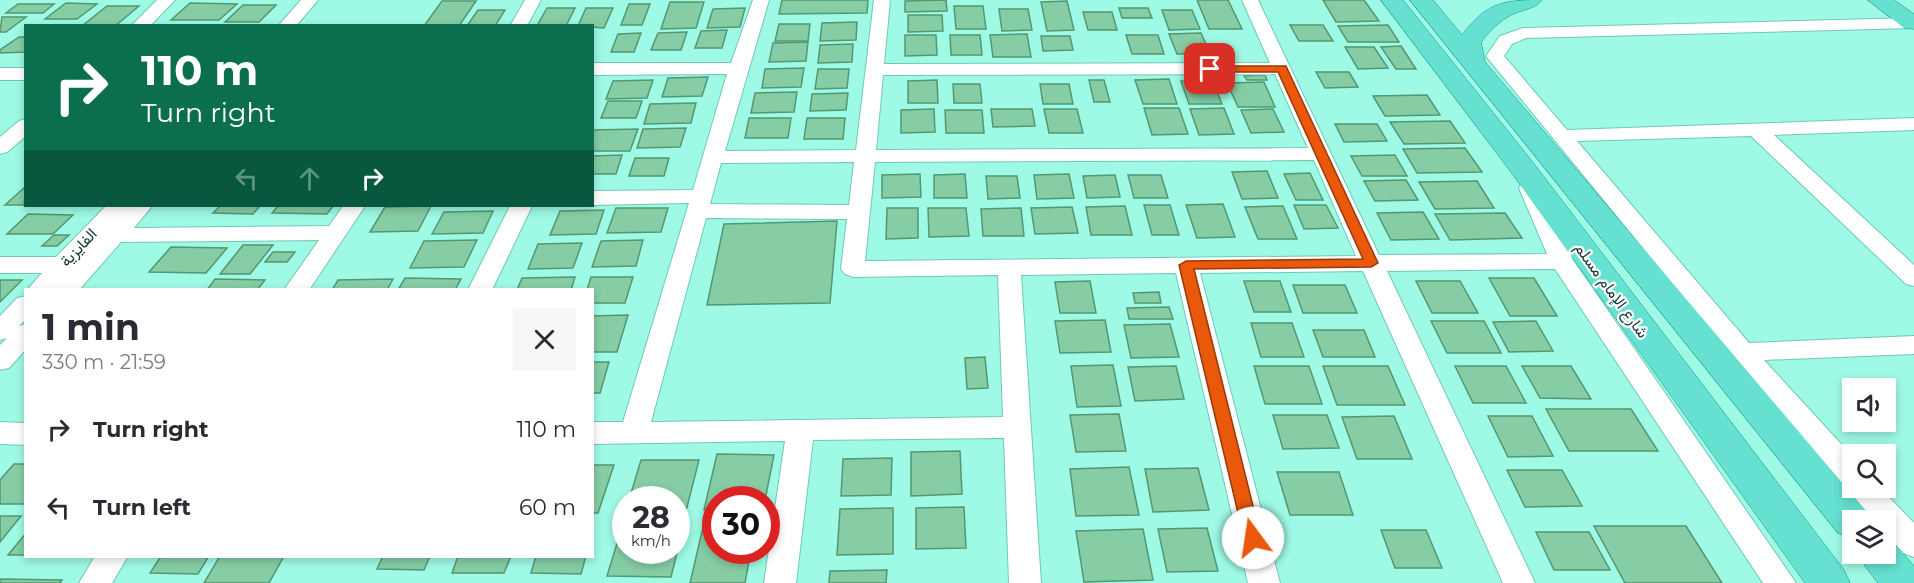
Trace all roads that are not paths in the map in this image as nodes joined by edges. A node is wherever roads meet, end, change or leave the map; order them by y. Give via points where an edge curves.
1 (167, 0) edge
2 (310, 0) edge
3 (328, 0) edge
4 (533, 0) edge
5 (762, 0) edge
6 (882, 0) edge
7 (1250, 0) edge
8 (1392, 0) edge
9 (1421, 0) edge
10 (1531, 0) edge
11 (1879, 0) edge
12 (140, 24) edge
13 (288, 24) edge
14 (306, 24) edge
15 (519, 24) edge
16 (1913, 24) edge
17 (1474, 61) junction
18 (738, 68) junction
19 (594, 69) edge
20 (1282, 69) junction
21 (874, 70) junction
22 (0, 74) edge
23 (24, 74) edge
24 (1912, 126) edge
25 (24, 127) edge
26 (1756, 129) junction
27 (1561, 136) junction
28 (0, 148) edge
29 (1321, 153) junction
30 (866, 156) junction
31 (712, 157) junction
32 (1521, 166) junction
33 (594, 198) edge
34 (699, 203) junction
35 (117, 207) edge
36 (140, 207) edge
37 (353, 207) edge
38 (521, 207) edge
39 (859, 212) junction
40 (335, 233) junction
41 (114, 235) junction
42 (1562, 261) junction
43 (1371, 263) junction
44 (0, 265) edge
45 (62, 265) junction
46 (1186, 265) junction
47 (1009, 267) junction
48 (1914, 278) edge
49 (41, 288) edge
50 (66, 288) edge
51 (297, 288) edge
52 (481, 288) edge
53 (24, 306) edge
54 (0, 331) edge
55 (24, 335) edge
56 (1914, 345) edge
57 (1742, 352) junction
58 (0, 361) edge
59 (1017, 427) junction
60 (800, 430) junction
61 (634, 432) junction
62 (0, 433) edge
63 (594, 433) edge
64 (24, 434) edge
65 (1842, 465) edge
66 (1871, 498) edge
67 (1842, 510) edge
68 (1902, 539) edge
69 (112, 558) edge
70 (95, 583) edge
71 (780, 583) edge
72 (1025, 583) edge
73 (1264, 583) edge
74 (1519, 583) edge
75 (1780, 583) edge
76 (1829, 583) edge
77 (1903, 583) edge

1 - 12 street
2 - 13 street
3 - 14 street
4 - 15 street
5 - 18 street
6 - 21 street
7 - 20 street
8 - 32 main road, شارع الإمام مسلم
9 - 17 main road
10 - 17 main road via 1512,4 1481,25 1469,42
11 - 16 main road
16 - 27 street via 1523,33 1506,40 1495,56
17 - 67 main road
18 - 19 street
18 - 31 street
20 - 21 street
20 - 29 street
21 - 30 street
22 - 23 street
24 - 26 street
25 - 28 street
26 - 27 street
26 - 48 street
27 - 57 street
29 - 30 street
29 - 43 street
30 - 31 street
30 - 39 street
31 - 34 street
32 - 42 street
32 - 76 main road, شارع الإمام مسلم
33 - 34 street
34 - 39 street
34 - 61 street
35 - 45 street, الفايزية
36 - 41 street, الفايزية
37 - 40 street
38 - 52 street
39 - 47 street via 853,269
40 - 41 street
40 - 51 street
41 - 50 street, الفايزية
42 - 43 street
42 - 75 street
43 - 46 street
43 - 74 street
44 - 45 street
45 - 49 street, الفايزية
46 - 47 street
46 - 73 street
47 - 59 street
53 - 54 street
55 - 58 street
56 - 57 street
57 - 65 street
59 - 60 street
59 - 72 street
60 - 61 street
60 - 71 street
61 - 63 street
62 - 64 street
66 - 68 street
68 - 77 main road
69 - 70 street

